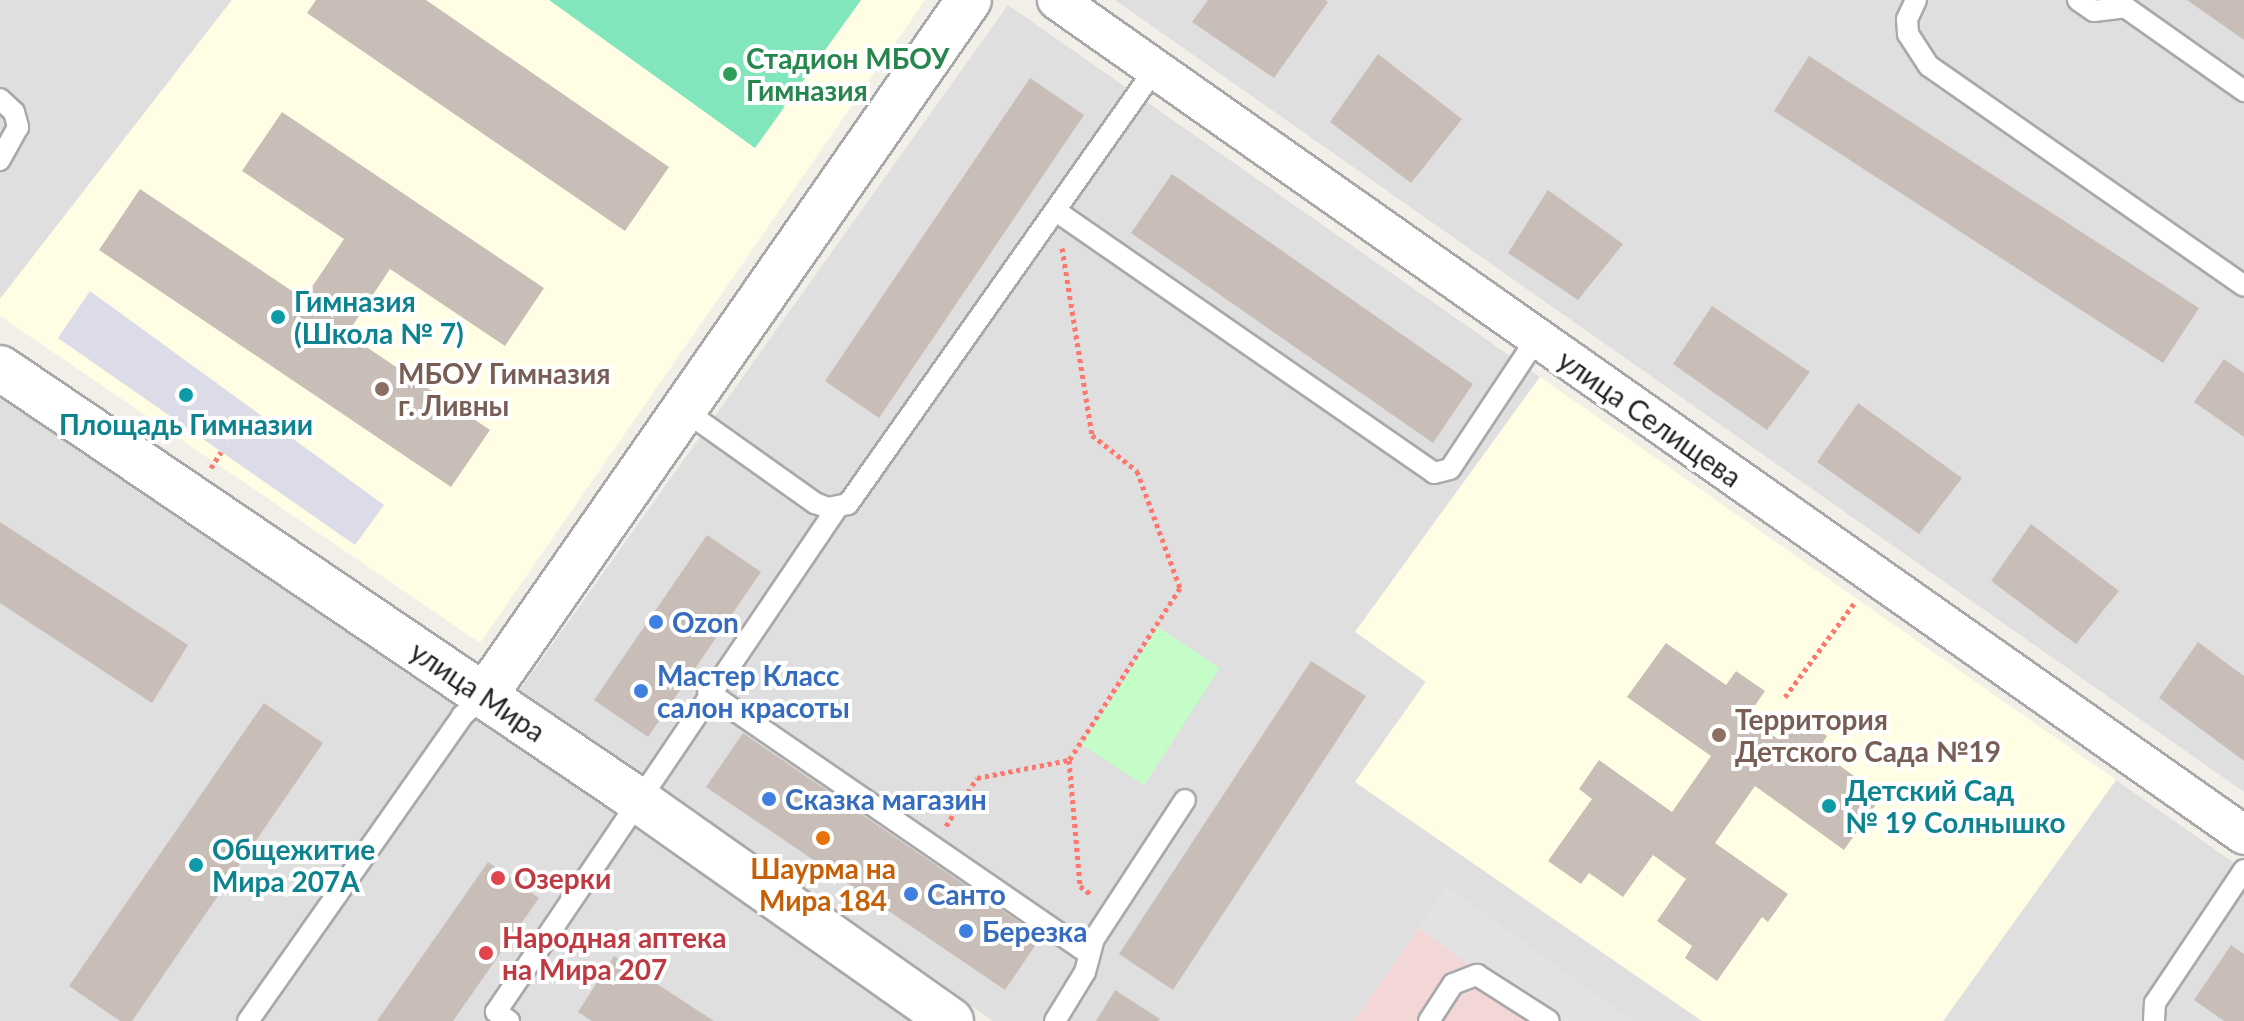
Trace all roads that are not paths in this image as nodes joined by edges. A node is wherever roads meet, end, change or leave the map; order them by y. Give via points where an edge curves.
1 (969, 0) edge
2 (1057, 0) edge
3 (1916, 0) edge
4 (2078, 0) edge
5 (1155, 69) junction
6 (2244, 91) edge
7 (0, 99) edge
8 (0, 160) edge
9 (1056, 211) junction
10 (2244, 286) edge
11 (1537, 338) junction
12 (0, 368) edge
13 (684, 410) junction
14 (837, 508) junction
15 (708, 692) junction
16 (485, 695) junction
17 (638, 800) junction
18 (1185, 800) dead end
19 (2244, 835) edge
20 (2244, 870) edge
21 (1087, 952) junction
22 (499, 1018) edge
23 (248, 1021) edge
24 (951, 1021) edge
25 (1055, 1021) edge
26 (1429, 1021) edge
27 (1549, 1021) edge
28 (2154, 1021) edge

1 - 13 street
2 - 5 street, улица Селищева
3 - 10 lane via 1907,19 1908,34 1929,66
4 - 6 lane via 2094,11 2125,7
5 - 9 lane
5 - 11 street, улица Селищева
7 - 8 lane via 14,112 18,127
9 - 11 lane via 1434,473 1450,469
9 - 14 lane via 857,495
11 - 19 street, улица Селищева
12 - 16 street, улица Мира
13 - 14 lane via 815,503
13 - 16 street
14 - 15 lane
15 - 17 lane
15 - 21 lane
16 - 17 street, улица Мира
16 - 23 lane via 462,716
17 - 22 lane
17 - 24 street, улица Мира
18 - 21 lane
20 - 28 lane via 2155,1003
21 - 25 lane via 1085,972
26 - 27 lane via 1453,984 1477,975

